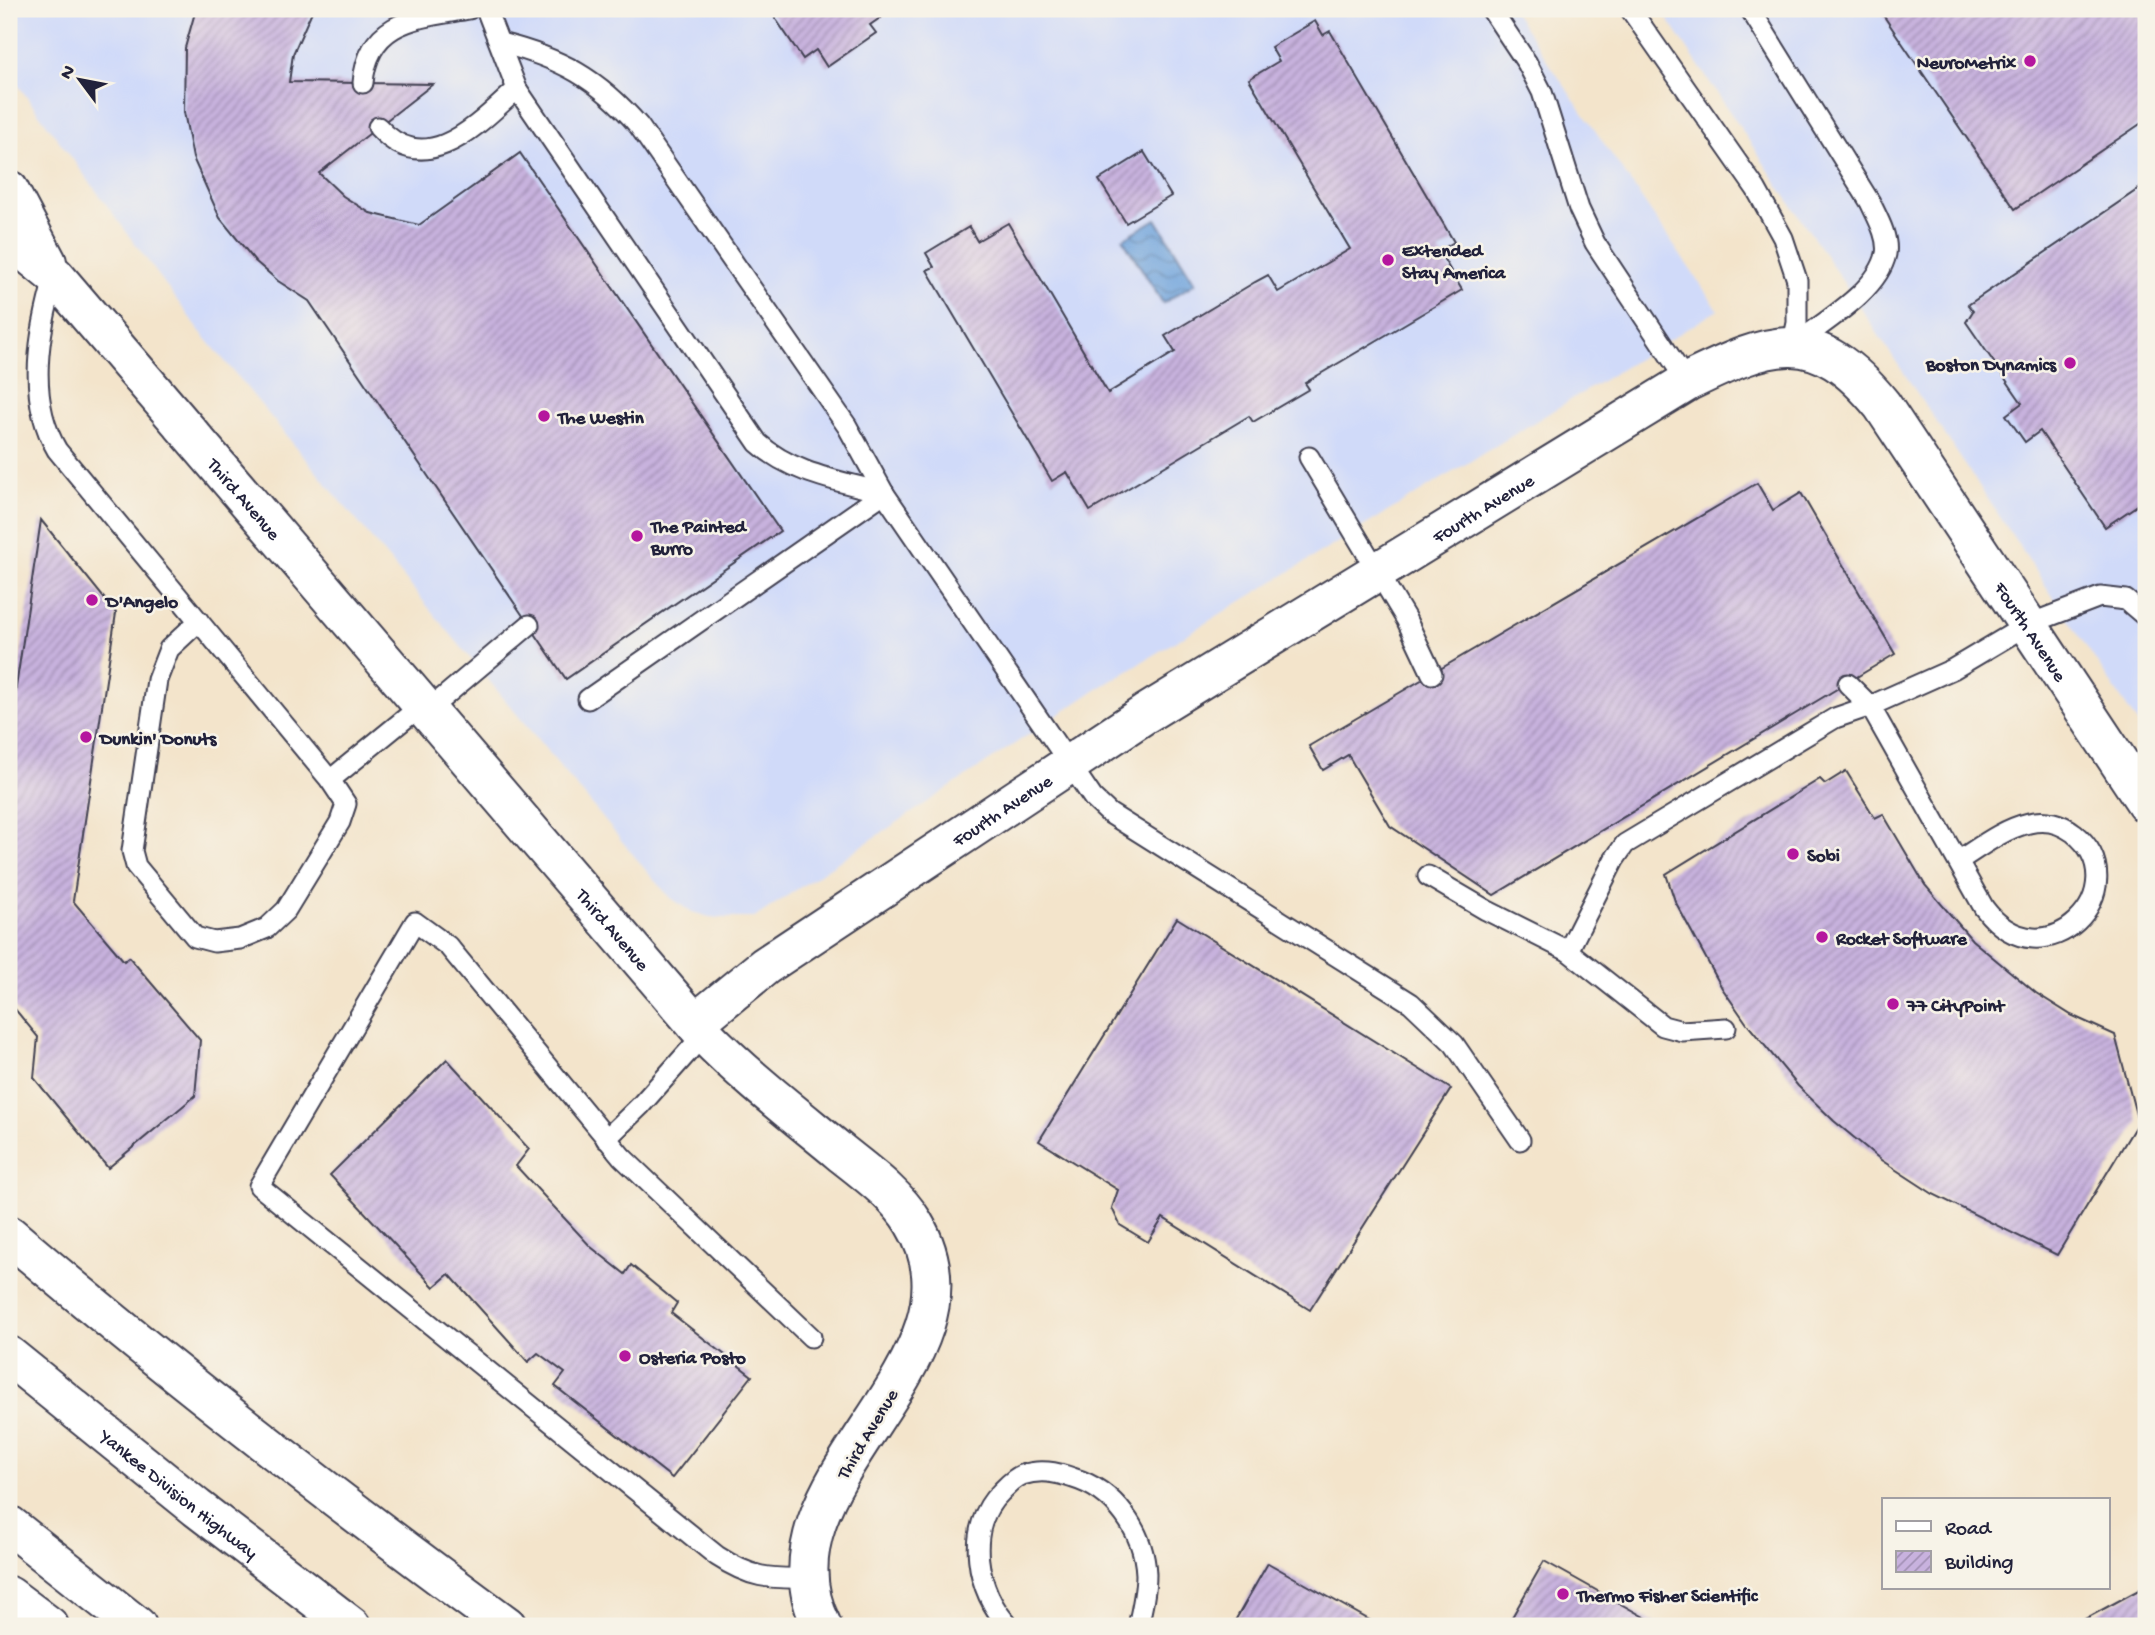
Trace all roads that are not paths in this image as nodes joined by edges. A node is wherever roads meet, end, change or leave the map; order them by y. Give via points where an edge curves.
1 (469, 9) edge
2 (486, 9) edge
3 (1491, 9) edge
4 (1630, 9) edge
5 (1750, 9) edge
6 (500, 43) junction
7 (363, 83) dead end
8 (517, 89) junction
9 (378, 127) dead end
10 (9, 190) edge
11 (9, 238) edge
12 (55, 276) junction
13 (1792, 346) junction
14 (1687, 382) junction
15 (1309, 457) dead end
16 (884, 493) junction
17 (1377, 572) junction
18 (2146, 617) edge
19 (199, 621) junction
20 (529, 625) dead end
21 (2027, 625) junction
22 (1432, 674) dead end
23 (1848, 684) dead end
24 (587, 699) dead end
25 (1870, 706) junction
26 (425, 708) junction
27 (1071, 763) junction
28 (330, 780) junction
29 (2146, 803) edge
30 (1958, 861) junction
31 (1427, 876) dead end
32 (1568, 951) junction
33 (1726, 1028) dead end
34 (699, 1029) junction
35 (606, 1139) junction
36 (1520, 1140) dead end
37 (9, 1235) edge
38 (811, 1336) dead end
39 (9, 1356) edge
40 (9, 1525) edge
41 (808, 1578) junction
42 (9, 1595) edge
43 (49, 1626) edge
44 (137, 1626) edge
45 (351, 1626) edge
46 (507, 1626) edge
47 (822, 1626) edge
48 (1009, 1626) edge
49 (1138, 1626) edge

1 - 7 lane via 416,18 392,29 373,47
2 - 6 lane
3 - 14 lane via 1542,92 1579,209 1595,243
4 - 13 lane via 1756,189 1783,238 1797,280
5 - 13 lane via 1884,232 1886,253 1864,291
6 - 8 lane
6 - 16 lane via 558,61 606,90 622,106 847,426
8 - 9 lane via 464,135 438,147 407,146
8 - 16 lane via 758,443 774,457 797,467
10 - 12 main road, Third Avenue
11 - 12 main road, Third Avenue
12 - 19 lane via 44,311 40,355 41,413 47,434
12 - 26 main road, Third Avenue
13 - 14 main road, Fourth Avenue via 1749,352
13 - 21 main road, Fourth Avenue via 1826,354 1861,380
14 - 17 main road, Fourth Avenue
15 - 17 lane
16 - 24 lane
16 - 27 lane
17 - 22 lane
17 - 27 main road, Fourth Avenue
18 - 21 lane via 2135,605 2110,596
19 - 28 lane
19 - 28 lane via 169,649 157,680 132,851 136,866 188,931 204,941 231,941 257,934 278,920 344,816 344,798
20 - 26 lane
21 - 25 lane via 1953,668
21 - 29 main road, Fourth Avenue
23 - 25 lane
25 - 30 lane
25 - 32 lane via 1835,719 1625,844
26 - 28 lane
26 - 34 main road, Third Avenue
27 - 34 main road, Fourth Avenue via 765,966
27 - 36 lane via 1093,798 1109,813 1418,1009 1468,1061
30 - 30 lane via 2016,827 2044,821 2058,824 2080,838 2093,863 2093,901 2066,931 2035,939 2019,935 1993,919
31 - 32 lane
32 - 33 lane via 1663,1026 1682,1031
34 - 35 lane via 640,1107
34 - 41 main road, Third Avenue via 897,1202 920,1236 931,1269 931,1305 922,1333 822,1507 811,1542
35 - 38 lane
35 - 41 lane via 448,946 415,922 259,1186 717,1556 761,1578
37 - 46 main road via 346,1507
39 - 45 main road, Yankee Division Highway
40 - 44 main road
41 - 47 main road, Third Avenue
42 - 43 main road
48 - 49 lane via 993,1604 982,1576 977,1545 982,1520 994,1499 1018,1476 1053,1471 1106,1493 1125,1516 1146,1571

